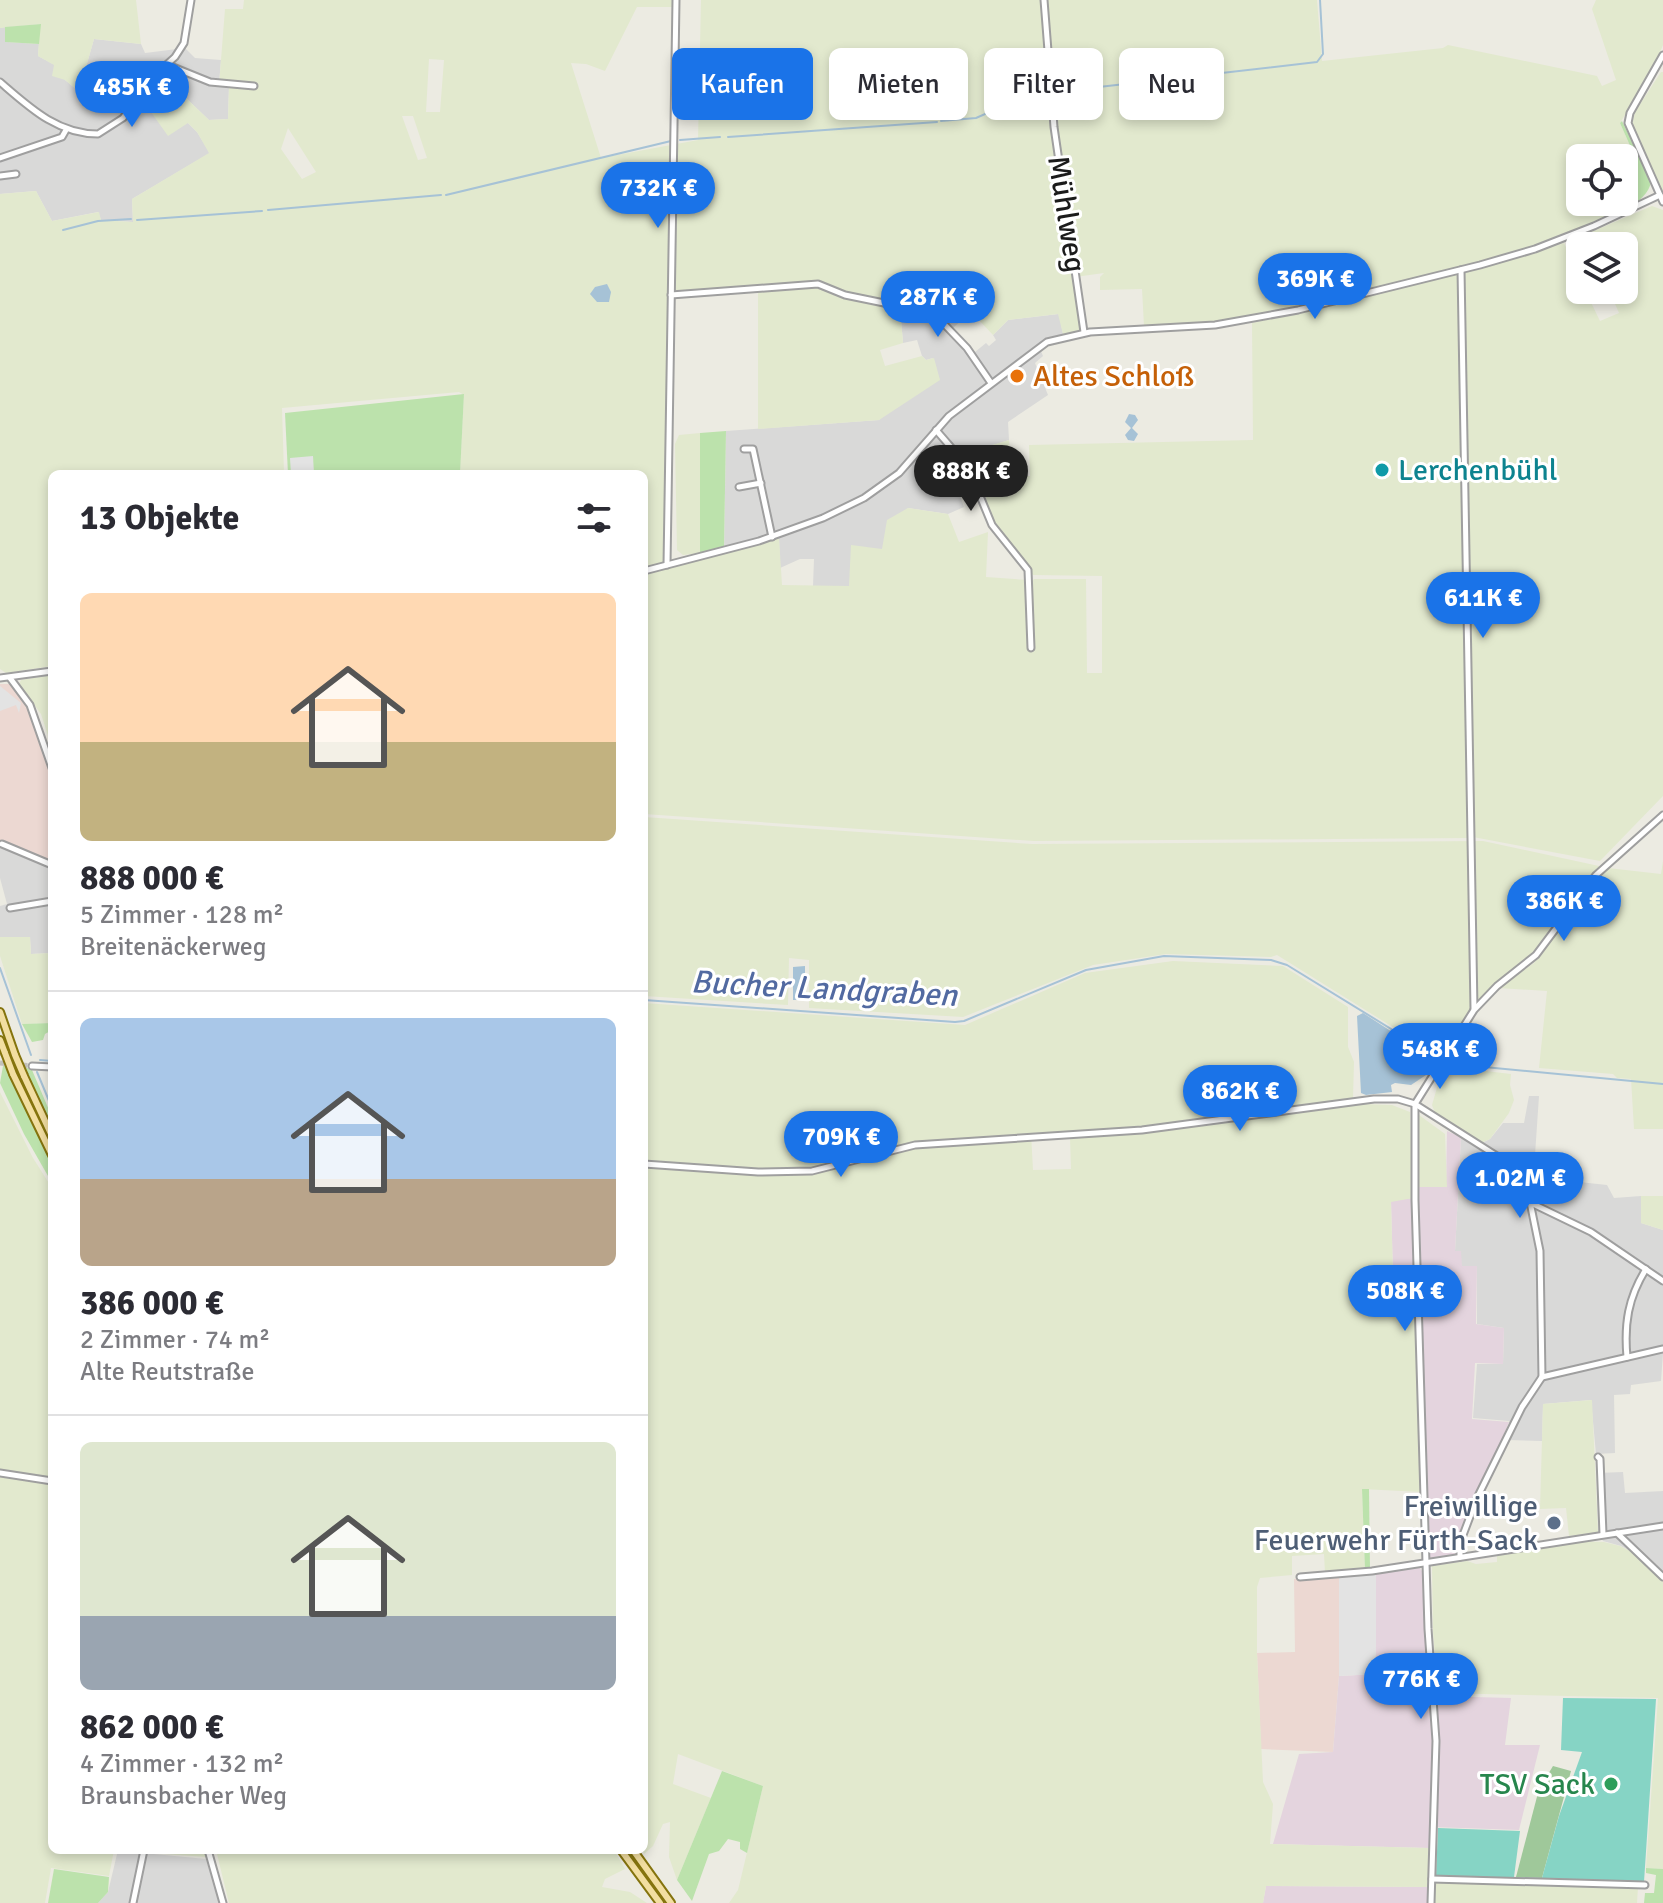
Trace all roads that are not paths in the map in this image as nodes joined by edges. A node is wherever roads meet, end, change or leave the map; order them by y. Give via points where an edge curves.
1 (191, 0) edge
2 (676, 0) edge
3 (1044, 0) edge
4 (1663, 55) edge
5 (168, 65) junction
6 (0, 82) edge
7 (254, 86) dead end
8 (66, 130) junction
9 (0, 158) edge
10 (16, 174) dead end
11 (0, 176) edge
12 (1662, 198) edge
13 (1461, 270) junction
14 (671, 295) junction
15 (1084, 333) junction
16 (991, 383) junction
17 (936, 430) junction
18 (744, 449) dead end
19 (761, 483) junction
20 (739, 487) dead end
21 (772, 537) junction
22 (667, 565) junction
23 (648, 570) edge
24 (1031, 648) dead end
25 (48, 672) edge
26 (0, 678) edge
27 (10, 678) junction
28 (48, 757) edge
29 (1663, 815) edge
30 (2, 844) dead end
31 (48, 864) edge
32 (48, 902) edge
33 (10, 908) dead end
34 (1474, 1010) junction
35 (0, 1012) edge
36 (0, 1040) edge
37 (32, 1066) tunnel mouth
38 (48, 1067) edge
39 (1415, 1104) junction
40 (48, 1127) edge
41 (48, 1147) edge
42 (648, 1164) edge
43 (1530, 1202) junction
44 (1646, 1269) junction
45 (1663, 1281) edge
46 (1663, 1349) edge
47 (1627, 1357) junction
48 (1542, 1377) junction
49 (1598, 1457) dead end
50 (0, 1473) edge
51 (48, 1480) edge
52 (1663, 1526) edge
53 (1616, 1532) junction
54 (1603, 1534) junction
55 (1460, 1557) junction
56 (1426, 1563) junction
57 (1300, 1577) dead end
58 (1663, 1577) edge
59 (143, 1854) edge
60 (209, 1854) edge
61 (624, 1854) edge
62 (636, 1854) edge
63 (1432, 1879) junction
64 (1645, 1885) dead end
65 (133, 1903) edge
66 (223, 1903) edge
67 (660, 1903) edge
68 (671, 1903) edge
69 (1431, 1903) edge

1 - 5 street via 184,43
2 - 14 street
3 - 15 street, Mühlweg via 1052,116
4 - 12 street via 1628,123
5 - 7 street via 210,82
5 - 8 street via 123,118 98,134
6 - 8 street
8 - 9 street via 62,137
10 - 11 street
12 - 13 street via 1535,249
13 - 15 street via 1251,320
13 - 34 street
14 - 16 street via 818,284 928,312 967,348
14 - 22 street
15 - 16 street via 1044,344
16 - 17 street
17 - 21 street via 899,473 873,493
17 - 24 street via 968,467 992,525 1028,570
18 - 19 street via 753,449
19 - 20 street
19 - 21 street
21 - 22 street
22 - 23 street
25 - 27 street
26 - 27 street
27 - 28 street via 30,705
29 - 34 street via 1596,875 1536,955
30 - 31 street
32 - 33 street
34 - 39 street
35 - 40 main road, bridge
36 - 41 main road, bridge
37 - 38 street
39 - 42 street via 1374,1099 1142,1130 922,1144 812,1171
39 - 43 street via 1508,1163
39 - 56 street
43 - 44 street via 1591,1232
43 - 48 street via 1541,1256
44 - 45 street
44 - 47 street via 1626,1317
46 - 47 street
47 - 48 street
48 - 55 street via 1477,1498
49 - 54 street
50 - 51 street
52 - 53 street
53 - 54 street
53 - 58 street
54 - 55 street
55 - 56 street
56 - 57 street
56 - 63 street via 1436,1741
59 - 65 street
60 - 66 street
61 - 67 main road
62 - 68 main road
63 - 64 street
63 - 69 street

